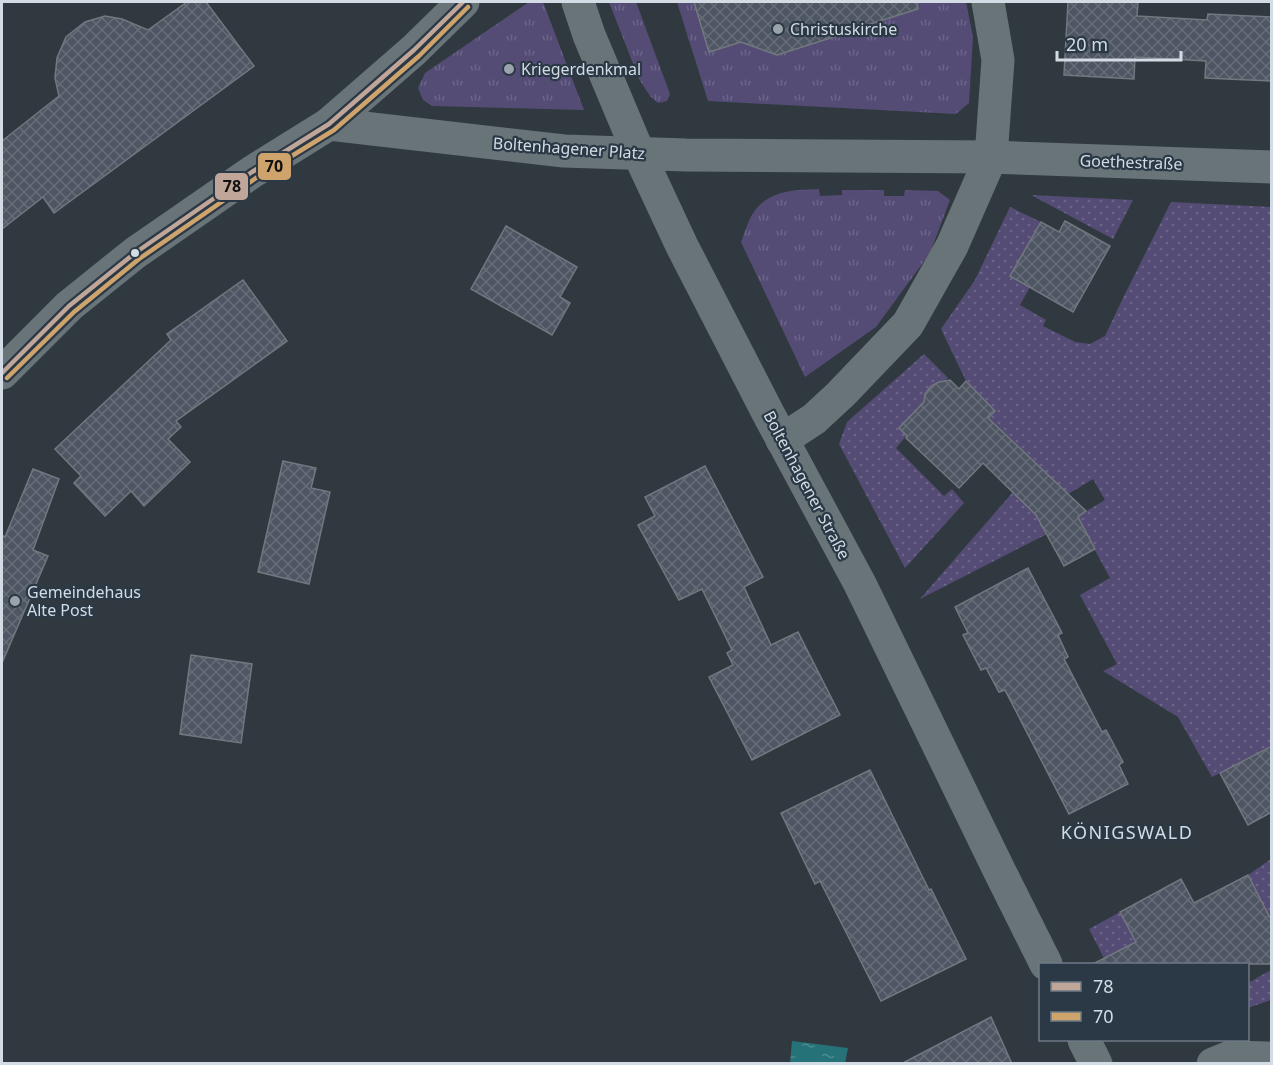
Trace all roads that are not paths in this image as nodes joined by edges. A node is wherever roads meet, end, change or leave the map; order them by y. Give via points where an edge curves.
1 (463, 2) edge
2 (578, 2) edge
3 (988, 2) edge
4 (329, 124) junction
5 (639, 154) junction
6 (991, 157) junction
7 (1272, 167) edge
8 (2, 372) edge
9 (782, 440) junction
10 (1045, 963) edge
11 (1084, 1041) edge
12 (1270, 1058) edge
13 (1096, 1064) edge
14 (1213, 1064) edge

1 - 4 street
2 - 5 street, Boltenhagener Straße
3 - 6 street via 998,60
4 - 5 street, Boltenhagener Platz via 564,151
4 - 8 street via 135,253 69,306
5 - 6 street, Boltenhagener Platz
5 - 9 street, Boltenhagener Straße
6 - 7 street, Goethestraße
6 - 9 street via 952,246 908,324 814,419
9 - 10 street, Boltenhagener Straße via 860,584
11 - 13 street
12 - 14 street via 1230,1057

